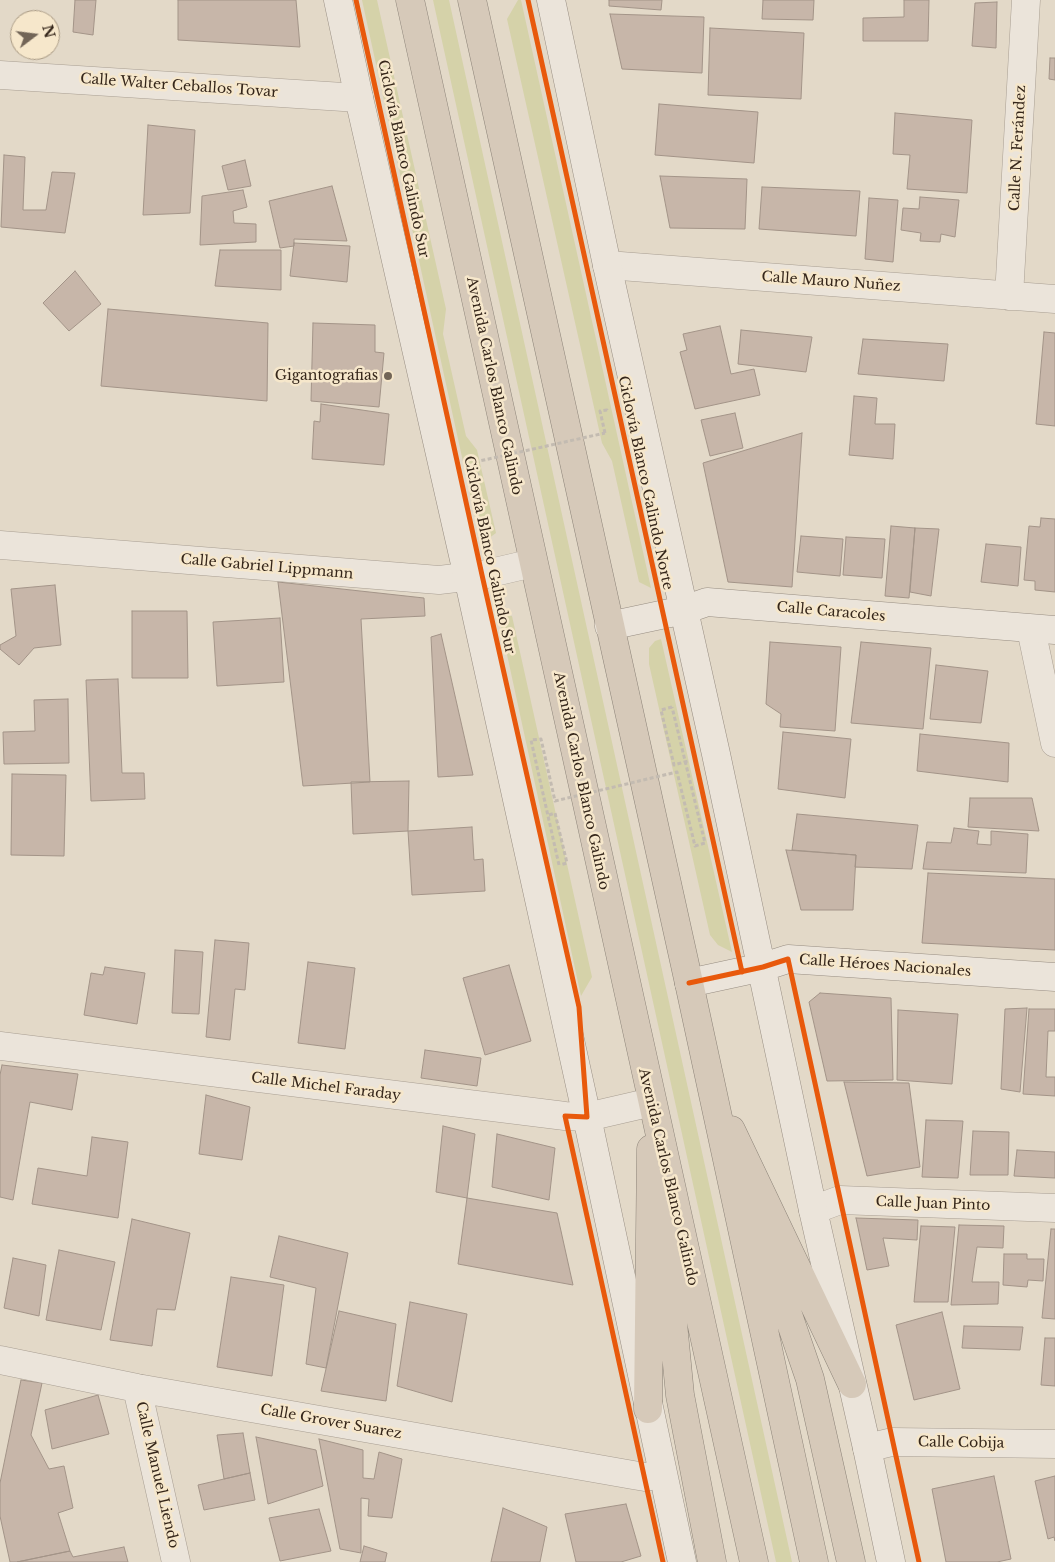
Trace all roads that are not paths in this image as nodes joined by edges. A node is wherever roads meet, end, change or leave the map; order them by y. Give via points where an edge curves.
1 (338, 0) edge
2 (410, 0) edge
3 (472, 0) edge
4 (551, 0) edge
5 (1026, 0) edge
6 (0, 74) edge
7 (359, 98) junction
8 (607, 265) junction
9 (1009, 296) junction
10 (1055, 299) edge
11 (0, 546) edge
12 (533, 564) junction
13 (468, 577) junction
14 (684, 610) junction
15 (609, 626) junction
16 (1043, 630) edge
17 (1055, 743) edge
18 (775, 963) junction
19 (1055, 977) edge
20 (689, 983) junction
21 (0, 1046) edge
22 (711, 1088) junction
23 (652, 1102) junction
24 (587, 1117) junction
25 (1055, 1208) edge
26 (813, 1210) junction
27 (0, 1360) edge
28 (852, 1384) junction
29 (137, 1388) junction
30 (648, 1409) junction
31 (1055, 1444) edge
32 (867, 1448) junction
33 (662, 1474) junction
34 (176, 1562) edge
35 (682, 1562) edge
36 (712, 1562) edge
37 (754, 1562) edge
38 (814, 1562) edge
39 (851, 1562) edge
40 (891, 1562) edge

1 - 7 street
2 - 12 highway, Avenida Carlos Blanco Galindo
3 - 15 highway
4 - 8 street
5 - 9 street, Calle N. Ferández
6 - 7 street, Calle Walter Ceballos Tovar
7 - 13 street
8 - 9 street, Calle Mauro Nuñez
8 - 14 street
9 - 10 street, Calle Mauro Nuñez
11 - 13 street, Calle Gabriel Lippmann via 439,580
12 - 13 street, Calle Gabriel Lippmann
12 - 23 highway, Avenida Carlos Blanco Galindo
13 - 24 street
14 - 15 street, Calle Caracoles
14 - 16 street, Calle Caracoles via 707,602
14 - 18 street via 716,754
15 - 20 highway
16 - 17 street
18 - 19 street, Calle Héroes Nacionales
18 - 20 street, Calle Héroes Nacionales
18 - 26 street
20 - 22 highway
21 - 24 street, Calle Michel Faraday
22 - 28 highway
22 - 38 highway
22 - 39 highway via 810,1379
23 - 24 street, Calle Michel Faraday
23 - 30 highway
23 - 36 highway via 680,1395
23 - 37 highway, Avenida Carlos Blanco Galindo
24 - 30 street
25 - 26 street, Calle Juan Pinto via 840,1200
26 - 28 street
27 - 29 street, Calle Grover Suarez
28 - 32 street
29 - 33 street, Calle Grover Suarez via 633,1475
29 - 34 street, Calle Manuel Liendo
30 - 33 street
31 - 32 street, Calle Cobija via 892,1442
32 - 40 street
33 - 35 street

